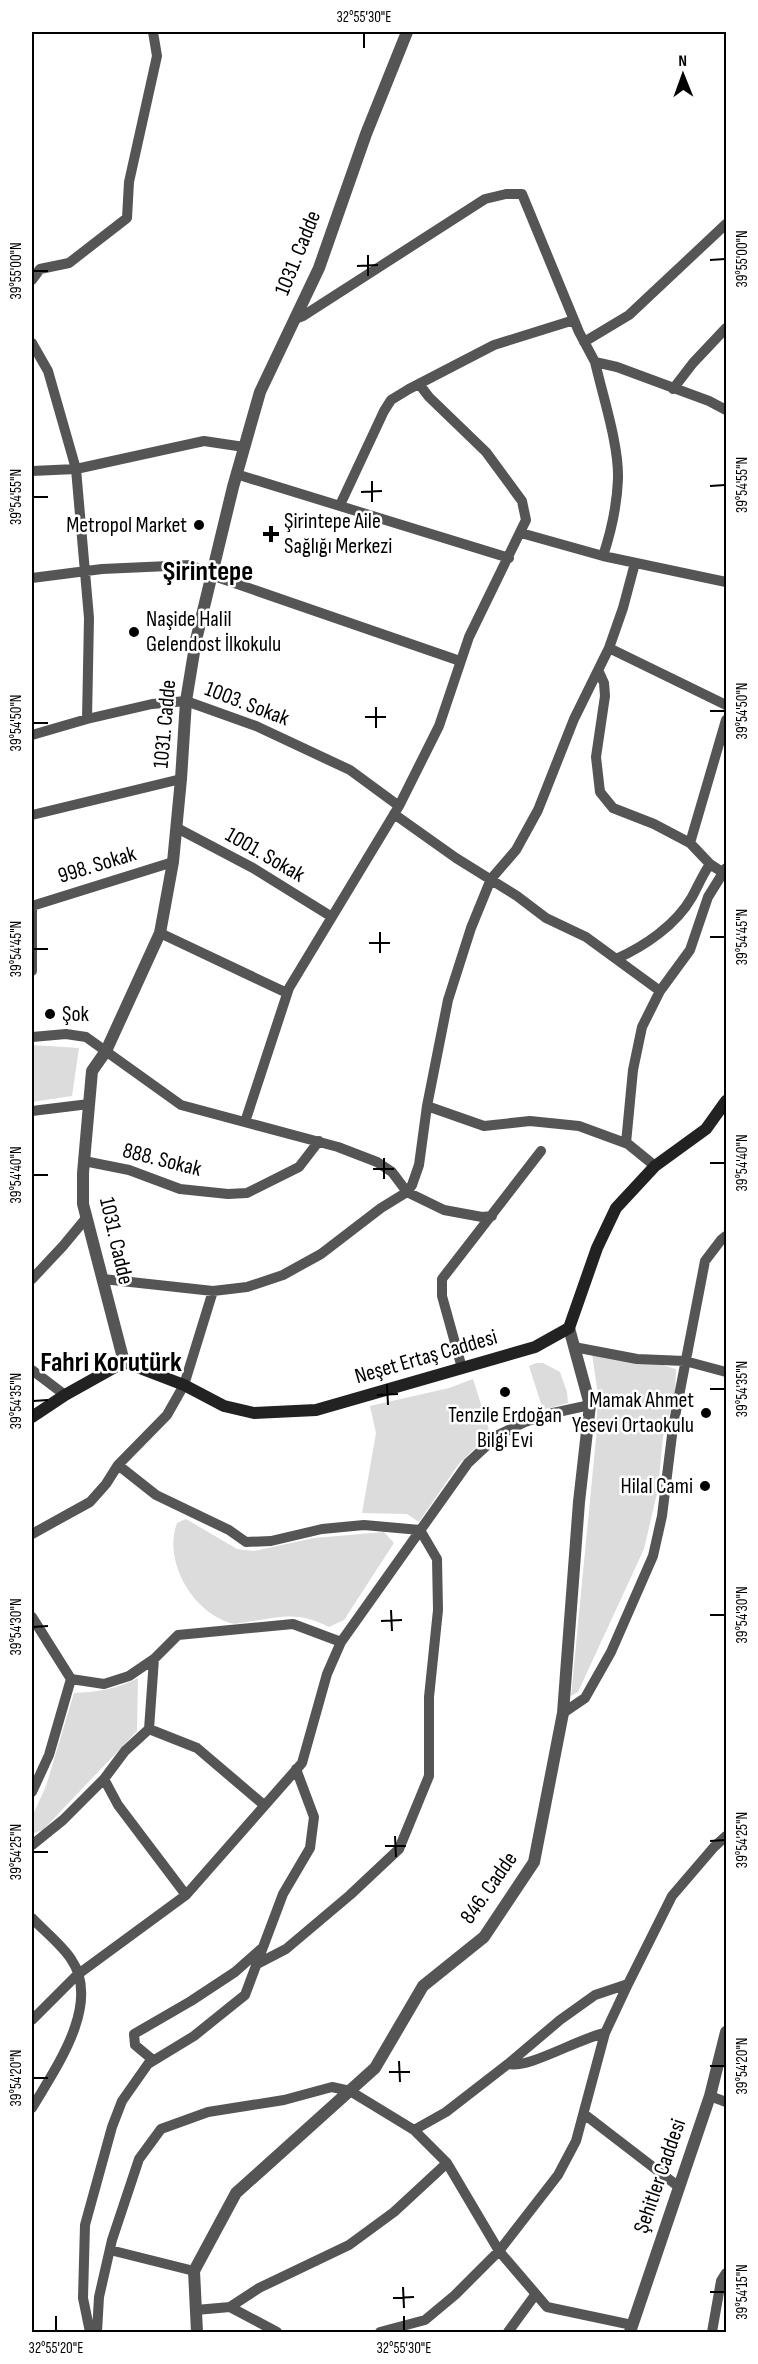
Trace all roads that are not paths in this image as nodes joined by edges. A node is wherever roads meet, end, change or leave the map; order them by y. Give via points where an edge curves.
1 (153, 32) edge
2 (407, 32) edge
3 (726, 224) edge
4 (32, 280) edge
5 (294, 319) junction
6 (574, 320) junction
7 (726, 328) edge
8 (584, 342) junction
9 (32, 343) edge
10 (595, 362) junction
11 (419, 384) junction
12 (673, 389) junction
13 (726, 410) edge
14 (244, 447) junction
15 (76, 469) junction
16 (32, 471) edge
17 (236, 474) junction
18 (340, 505) junction
19 (521, 533) junction
20 (603, 556) junction
21 (508, 558) junction
22 (635, 563) junction
23 (84, 571) junction
24 (211, 575) junction
25 (32, 578) edge
26 (726, 582) edge
27 (609, 648) junction
28 (460, 661) junction
29 (599, 672) junction
30 (186, 701) junction
31 (726, 705) edge
32 (87, 719) junction
33 (726, 720) edge
34 (32, 735) edge
35 (182, 779) junction
36 (396, 810) junction
37 (32, 815) edge
38 (177, 828) junction
39 (690, 843) junction
40 (173, 862) junction
41 (710, 864) junction
42 (724, 870) edge
43 (491, 879) junction
44 (32, 906) edge
45 (332, 917) junction
46 (160, 933) junction
47 (616, 959) junction
48 (32, 972) edge
49 (660, 991) junction
50 (287, 993) junction
51 (32, 1037) edge
52 (106, 1051) junction
53 (726, 1101) edge
54 (89, 1104) junction
55 (427, 1106) junction
56 (32, 1111) edge
57 (245, 1122) junction
58 (319, 1141) junction
59 (626, 1143) junction
60 (541, 1151) dead end
61 (84, 1161) junction
62 (655, 1166) junction
63 (407, 1192) junction
64 (492, 1216) junction
65 (87, 1217) junction
66 (726, 1236) edge
67 (103, 1279) junction
68 (32, 1280) edge
69 (213, 1291) junction
70 (569, 1328) junction
71 (574, 1347) junction
72 (685, 1361) junction
73 (124, 1362) junction
74 (462, 1368) junction
75 (32, 1370) edge
76 (726, 1372) edge
77 (184, 1385) junction
78 (65, 1395) junction
79 (590, 1405) junction
80 (32, 1417) edge
81 (118, 1465) junction
82 (420, 1530) junction
83 (32, 1534) edge
84 (32, 1617) edge
85 (341, 1642) junction
86 (154, 1659) junction
87 (71, 1679) junction
88 (563, 1713) junction
89 (149, 1729) junction
90 (296, 1769) junction
91 (104, 1779) junction
92 (32, 1792) edge
93 (264, 1805) junction
94 (726, 1836) edge
95 (32, 1845) edge
96 (186, 1895) junction
97 (32, 1918) edge
98 (261, 1949) junction
99 (259, 1963) junction
100 (77, 1975) junction
101 (627, 1984) junction
102 (32, 2019) edge
103 (726, 2032) edge
104 (605, 2033) junction
105 (153, 2060) junction
106 (508, 2064) junction
107 (350, 2091) junction
108 (710, 2097) junction
109 (726, 2102) edge
110 (32, 2108) edge
111 (584, 2114) junction
112 (414, 2130) junction
113 (447, 2163) junction
114 (679, 2187) junction
115 (110, 2250) junction
116 (499, 2251) junction
117 (194, 2271) junction
118 (726, 2273) edge
119 (535, 2295) junction
120 (230, 2307) junction
121 (196, 2310) junction
122 (631, 2329) edge
123 (90, 2332) edge
124 (96, 2332) edge
125 (197, 2332) edge
126 (278, 2332) edge
127 (380, 2332) edge
128 (508, 2332) edge
129 (712, 2332) edge

1 - 4 street via 157,56 129,182 127,218 69,263 40,269
2 - 5 street, 1031. Cadde via 319,268
3 - 8 street via 629,315
5 - 6 street via 485,199 522,194
5 - 14 street, 1031. Cadde via 260,392
6 - 8 street
6 - 11 street via 494,345
7 - 12 street
8 - 10 street
9 - 15 street via 48,371
10 - 12 street
10 - 20 street via 617,459 618,480
11 - 18 street via 391,400
11 - 19 street via 486,452 522,501 526,520
12 - 13 street
14 - 15 street via 204,441
14 - 17 street, 1031. Cadde
15 - 16 street
15 - 23 street
17 - 18 street
17 - 24 street, 1031. Cadde
18 - 21 street
19 - 20 street
19 - 21 street
20 - 22 street
21 - 28 street
22 - 26 street
22 - 27 street
23 - 24 street via 191,565
23 - 25 street
23 - 32 street via 89,618
24 - 28 street
24 - 30 street, 1031. Cadde
27 - 29 street
27 - 31 street
28 - 36 street via 440,726
29 - 39 street via 605,696 596,757 600,792 613,808
29 - 43 street via 573,719 538,810 516,850
30 - 32 street, 1003. Sokak via 152,704
30 - 35 street, 1031. Cadde
30 - 36 street, 1003. Sokak via 256,726 350,771
32 - 34 street, 1003. Sokak
33 - 39 street
35 - 37 street
35 - 38 street, 1031. Cadde
36 - 43 street, 1003. Sokak
36 - 45 street
38 - 40 street, 1031. Cadde
38 - 45 street, 1001. Sokak via 253,868
39 - 41 street
40 - 44 street, 998. Sokak
40 - 46 street, 1031. Cadde
41 - 42 street
41 - 47 street via 675,918 640,948
42 - 49 street via 708,897 690,950
43 - 47 street, 1003. Sokak via 546,918 586,937
43 - 55 street via 458,964
44 - 48 street
45 - 50 street
46 - 50 street
46 - 52 street, 1031. Cadde
47 - 49 street, 1003. Sokak
49 - 59 street via 642,1027 633,1070
50 - 57 street
51 - 52 street via 86,1037
52 - 54 street, 1031. Cadde via 92,1071
52 - 57 street via 181,1104
53 - 62 main road via 706,1128
54 - 56 street
54 - 61 street, 1031. Cadde
55 - 59 street via 484,1126 530,1121 579,1126
55 - 63 street via 419,1165
57 - 58 street
58 - 61 street, 888. Sokak via 299,1167 247,1193 180,1189 129,1170
58 - 63 street via 377,1162 392,1172
59 - 62 street
60 - 64 street
61 - 65 street, 1031. Cadde via 83,1204
62 - 70 main road via 616,1208 597,1248
63 - 64 street via 444,1210
63 - 69 street via 321,1254 283,1275 247,1287
64 - 74 street via 441,1280
65 - 67 street, 1031. Cadde
65 - 68 street
66 - 72 street via 705,1261
67 - 69 street
67 - 73 street, 1031. Cadde
69 - 77 street
70 - 71 street, 846. Cadde
70 - 74 main road, Neşet Ertaş Caddesi via 535,1347
71 - 72 street via 637,1359
71 - 79 street, 846. Cadde
72 - 76 street
72 - 88 street via 653,1556 611,1652 585,1698
73 - 77 main road, Neşet Ertaş Caddesi
73 - 78 main road
74 - 77 main road, Neşet Ertaş Caddesi via 316,1410 254,1413 224,1406
75 - 78 street
77 - 81 street via 167,1415
78 - 80 main road
79 - 82 street via 525,1422 498,1435 468,1463
79 - 88 street, 846. Cadde
81 - 82 street via 156,1495 246,1542 364,1525
81 - 83 street via 90,1502
82 - 85 street
82 - 99 street via 437,1559 429,1776 399,1849 286,1949
84 - 87 street
85 - 86 street via 293,1624 282,1625 178,1635
85 - 90 street via 327,1674 302,1763
86 - 87 street via 129,1676 104,1684
86 - 89 street
87 - 92 street via 49,1755
88 - 107 street, 846. Cadde via 534,1862 484,1936 423,1986 375,2068
89 - 91 street via 125,1751
89 - 93 street via 198,1748
90 - 93 street
90 - 98 street via 314,1817 310,1848 283,1894
91 - 95 street
91 - 96 street via 118,1805
93 - 96 street
94 - 101 street via 672,1896
96 - 100 street
97 - 100 street via 71,1959
98 - 99 street
98 - 105 street via 226,1978 134,2034 135,2045
99 - 105 street via 245,1995 194,2036
100 - 102 street
100 - 110 street via 82,1988 78,2021
101 - 104 street
101 - 106 street via 595,1995
103 - 108 street, Şehitler Caddesi
104 - 106 street via 522,2065
104 - 111 street
105 - 123 street via 122,2101 85,2225 83,2298
106 - 112 street via 446,2112
107 - 112 street
107 - 115 street via 332,2087 284,2100 208,2112 160,2129 139,2159
107 - 117 street, 846. Cadde via 236,2193
108 - 109 street
108 - 114 street, Şehitler Caddesi
111 - 114 street
111 - 116 street via 576,2141 558,2175
112 - 113 street
113 - 116 street
113 - 120 street via 394,2212 349,2245 259,2288
114 - 122 street, Şehitler Caddesi
115 - 117 street
115 - 124 street
116 - 119 street
116 - 127 street via 425,2320
117 - 121 street
118 - 129 street
119 - 122 street via 547,2307
119 - 128 street
120 - 121 street
120 - 126 street
121 - 125 street

